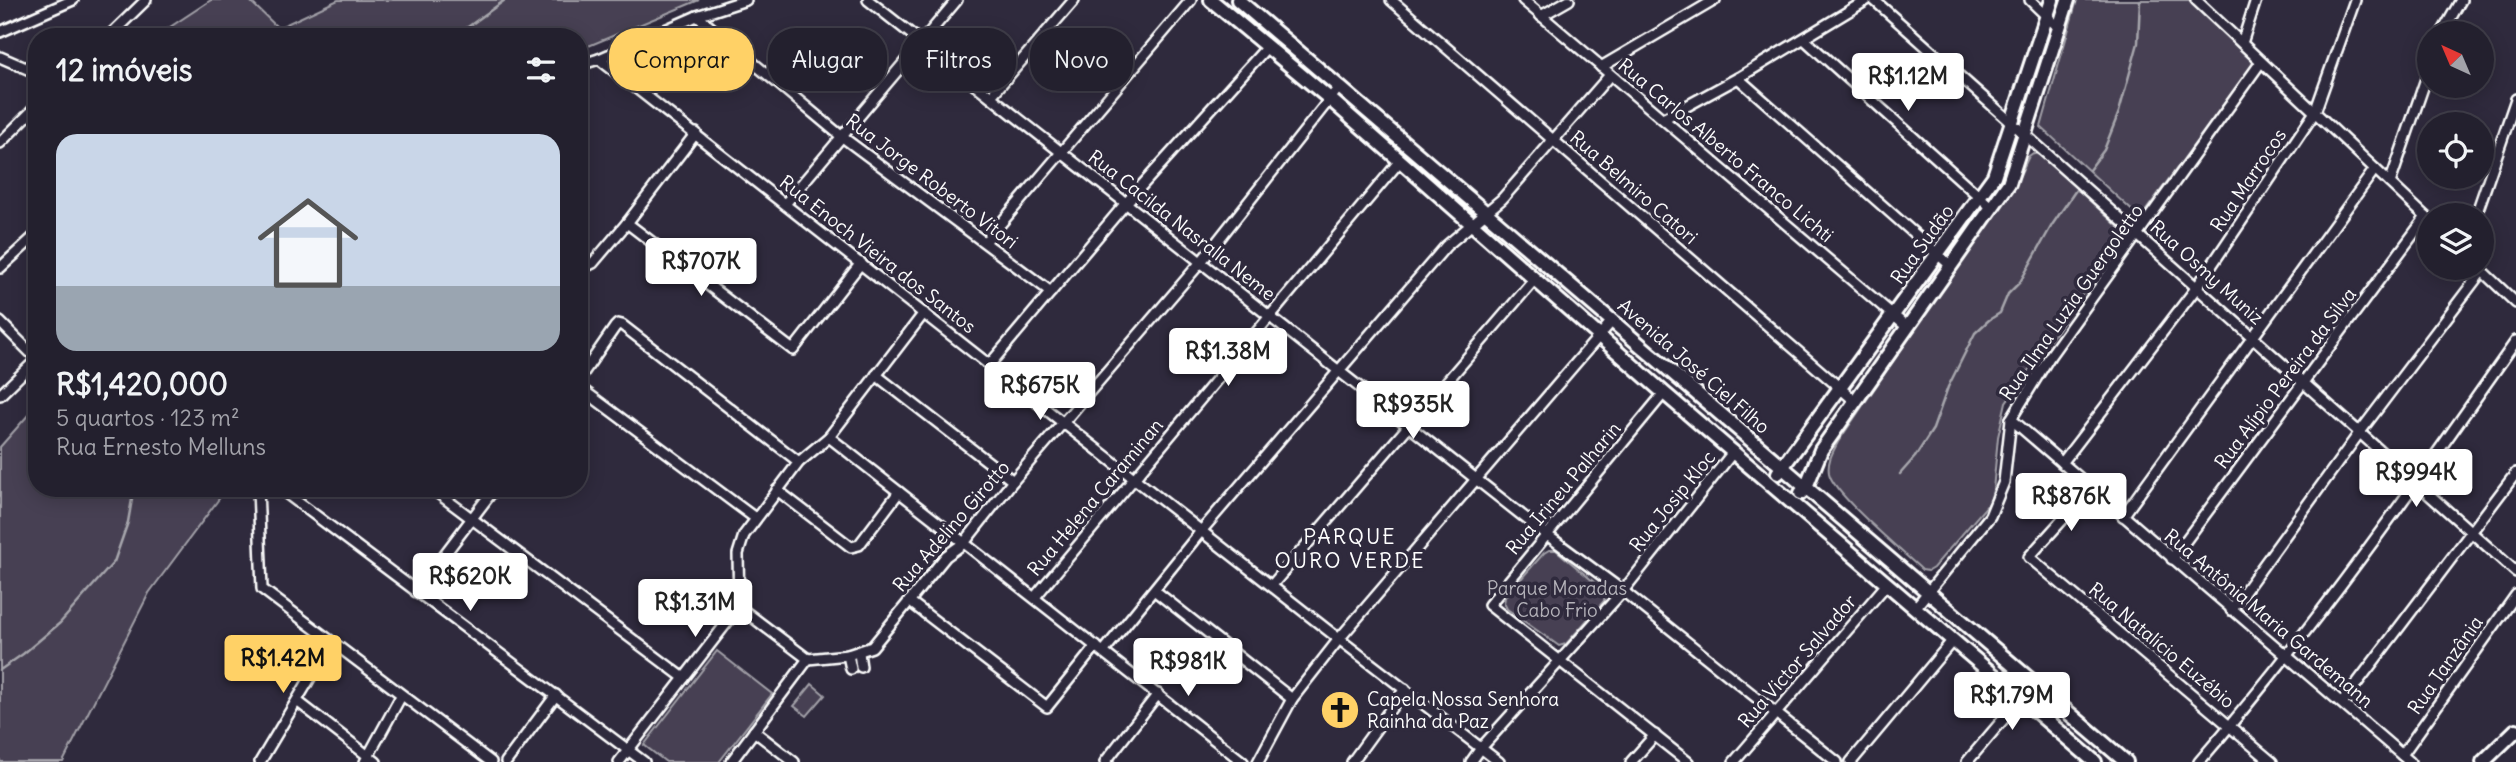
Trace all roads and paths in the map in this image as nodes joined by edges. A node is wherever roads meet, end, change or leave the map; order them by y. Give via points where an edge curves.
1 (73, 0) edge
2 (146, 0) edge
3 (746, 0) edge
4 (868, 0) edge
5 (957, 0) edge
6 (1074, 0) edge
7 (1191, 0) edge
8 (1211, 0) edge
9 (1238, 0) edge
10 (1391, 0) edge
11 (1523, 0) edge
12 (1569, 0) edge
13 (1715, 0) edge
14 (1867, 0) edge
15 (1874, 0) edge
16 (2030, 0) edge
17 (2052, 0) edge
18 (2068, 0) edge
19 (2196, 0) edge
20 (2256, 0) edge
21 (2355, 0) edge
22 (2461, 0) edge
23 (698, 16) junction
24 (1541, 16) junction
25 (2048, 16) junction
26 (2449, 21) edge
27 (117, 28) edge
28 (903, 28) edge
29 (934, 28) edge
30 (2059, 28) junction
31 (0, 32) edge
32 (1804, 39) junction
33 (2242, 43) junction
34 (1267, 47) junction
35 (0, 57) edge
36 (600, 59) junction
37 (588, 62) edge
38 (2261, 62) junction
39 (901, 67) edge
40 (1601, 67) junction
41 (28, 69) edge
42 (1610, 75) junction
43 (1738, 78) junction
44 (1340, 86) junction
45 (984, 91) edge
46 (991, 96) junction
47 (2419, 98) edge
48 (1329, 99) junction
49 (2516, 99) edge
50 (2315, 112) junction
51 (28, 115) edge
52 (1663, 119) junction
53 (2012, 122) junction
54 (696, 134) junction
55 (2025, 134) junction
56 (841, 136) junction
57 (1553, 140) junction
58 (0, 143) edge
59 (1060, 152) junction
60 (1399, 162) junction
61 (2375, 169) junction
62 (2389, 183) junction
63 (1980, 198) junction
64 (1126, 203) junction
65 (2480, 203) edge
66 (785, 204) junction
67 (1992, 208) junction
68 (2417, 210) edge
69 (1488, 213) junction
70 (627, 223) junction
71 (1472, 226) junction
72 (2417, 232) edge
73 (2139, 235) junction
74 (28, 242) edge
75 (985, 242) junction
76 (1938, 256) junction
77 (1201, 262) junction
78 (861, 263) junction
79 (588, 266) edge
80 (1951, 267) junction
81 (0, 268) edge
82 (1534, 280) junction
83 (2473, 280) edge
84 (2492, 280) edge
85 (2197, 287) junction
86 (1051, 292) junction
87 (2516, 303) edge
88 (925, 313) junction
89 (1270, 316) junction
90 (1893, 316) junction
91 (1612, 321) junction
92 (0, 322) edge
93 (1907, 327) junction
94 (1599, 336) junction
95 (2253, 337) junction
96 (2516, 341) edge
97 (28, 350) edge
98 (990, 364) junction
99 (588, 366) edge
100 (28, 368) edge
101 (1338, 370) junction
102 (876, 375) junction
103 (2304, 382) junction
104 (1840, 389) junction
105 (1664, 393) junction
106 (588, 394) edge
107 (0, 396) edge
108 (1854, 401) junction
109 (2011, 419) junction
110 (1063, 422) junction
111 (1408, 425) junction
112 (2360, 432) junction
113 (829, 437) junction
114 (1734, 451) junction
115 (799, 462) junction
116 (2062, 463) junction
117 (1782, 467) junction
118 (2516, 473) edge
119 (1134, 477) junction
120 (1478, 480) junction
121 (1013, 481) junction
122 (1770, 482) junction
123 (2417, 483) junction
124 (1806, 487) junction
125 (2091, 488) junction
126 (777, 491) junction
127 (899, 492) junction
128 (258, 497) edge
129 (291, 497) edge
130 (442, 497) edge
131 (488, 497) edge
132 (1794, 502) junction
133 (2123, 516) junction
134 (755, 518) junction
135 (472, 519) junction
136 (1202, 530) junction
137 (2471, 532) junction
138 (1547, 535) junction
139 (964, 543) junction
140 (2172, 559) junction
141 (2516, 572) edge
142 (1887, 583) junction
143 (1272, 585) junction
144 (1154, 590) junction
145 (1623, 591) junction
146 (416, 592) junction
147 (1928, 592) junction
148 (2516, 595) edge
149 (1035, 597) junction
150 (909, 601) junction
151 (739, 607) junction
152 (1915, 608) junction
153 (2231, 610) junction
154 (1339, 639) junction
155 (1953, 640) junction
156 (331, 643) junction
157 (1100, 648) junction
158 (859, 653) junction
159 (848, 655) junction
160 (2287, 657) junction
161 (808, 659) junction
162 (1562, 660) junction
163 (861, 667) dead end
164 (851, 669) dead end
165 (684, 678) junction
166 (2034, 683) junction
167 (1405, 689) junction
168 (1158, 694) junction
169 (556, 695) junction
170 (401, 696) junction
171 (2021, 698) junction
172 (1292, 699) junction
173 (298, 701) junction
174 (2342, 703) junction
175 (1776, 714) junction
176 (2231, 725) junction
177 (2516, 730) edge
178 (754, 731) junction
179 (1655, 735) junction
180 (1481, 748) junction
181 (628, 750) junction
182 (2402, 755) junction
183 (370, 760) edge
184 (2090, 760) edge
185 (260, 762) edge
186 (491, 762) edge
187 (506, 762) edge
188 (619, 762) edge
189 (644, 762) edge
190 (731, 762) edge
191 (794, 762) edge
192 (1105, 762) edge
193 (1243, 762) edge
194 (1258, 762) edge
195 (1352, 762) edge
196 (1471, 762) edge
197 (1499, 762) edge
198 (1631, 762) edge
199 (1688, 762) edge
200 (1734, 762) edge
201 (1837, 762) edge
202 (1851, 762) edge
203 (1966, 762) edge
204 (2126, 762) edge
205 (2199, 762) edge
206 (2272, 762) edge
207 (2410, 762) edge
208 (2483, 762) edge

1 - 31 street
2 - 27 street
3 - 23 street
4 - 28 street, Rua Cacilda Nasralla Neme
5 - 29 street
6 - 46 street
7 - 59 street
8 - 34 street, Avenida José Ciel Filho
9 - 44 street, Avenida José Ciel Filho
10 - 57 street, Rua Belmiro Catori
11 - 24 street, Rua Carlos Alberto Franco Lichti
12 - 24 street
13 - 40 street
14 - 32 street
15 - 53 street, Rua Osmy Muniz
16 - 25 street
17 - 25 street, Rua Sudão
18 - 30 street, Rua Sudão
19 - 33 street
20 - 33 street
21 - 50 street, Rua Marrocos
22 - 26 street
23 - 36 street
23 - 56 street, Rua Jorge Roberto Vitori
24 - 40 street, Rua Carlos Alberto Franco Lichti
25 - 30 street
25 - 53 street, Rua Sudão
30 - 55 street, Rua Sudão
32 - 43 street
32 - 63 street
33 - 38 street
34 - 48 street, Avenida José Ciel Filho
34 - 64 street
35 - 41 street
36 - 37 street
36 - 54 street, Rua Enoch Vieira dos Santos
38 - 50 street
38 - 73 street, Rua Ilma Luzia Guergoletto
39 - 56 street
40 - 42 street, Rua Carlos Alberto Franco Lichti
42 - 52 street, Rua Carlos Alberto Franco Lichti
42 - 57 street
43 - 52 street
43 - 76 street
44 - 48 street, Rua Adelino Girotto
44 - 69 street, Avenida José Ciel Filho
45 - 46 street, Rua Cacilda Nasralla Neme
46 - 59 street, Rua Cacilda Nasralla Neme
47 - 62 street
48 - 60 street, Avenida José Ciel Filho
48 - 77 street, Rua Adelino Girotto
49 - 65 street
50 - 61 street
50 - 85 street, Rua Marrocos
51 - 58 street
52 - 90 street, Rua Carlos Alberto Franco Lichti
53 - 55 street, Rua Osmy Muniz
53 - 63 street, Rua Sudão via 1994,176
54 - 66 street, Rua Enoch Vieira dos Santos
54 - 70 street
55 - 67 street, Rua Sudão via 2009,183
55 - 73 street, Rua Osmy Muniz
56 - 66 street
56 - 75 street, Rua Jorge Roberto Vitori
57 - 69 street
57 - 104 street, Rua Belmiro Catori
59 - 64 street, Rua Cacilda Nasralla Neme
59 - 75 street
60 - 71 street, Avenida José Ciel Filho
60 - 89 street, Rua Helena Caraminan
61 - 62 street
61 - 95 street
62 - 68 street
63 - 67 street
63 - 76 street, Rua Sudão
64 - 77 street, Rua Cacilda Nasralla Neme
64 - 86 street
66 - 78 street, Rua Enoch Vieira dos Santos
67 - 80 street, Rua Sudão
69 - 71 street
69 - 91 street, Avenida José Ciel Filho
70 - 78 street via 793,350
70 - 79 street
71 - 82 street, Avenida José Ciel Filho
71 - 101 street via 1446,246
72 - 103 street, Rua Alípio Pereira da Silva
73 - 85 street, Rua Osmy Muniz
73 - 109 street, Rua Ilma Luzia Guergoletto via 2050,356
74 - 81 street
75 - 86 street, Rua Jorge Roberto Vitori
76 - 80 street
76 - 90 street, Rua Sudão
77 - 89 street, Rua Cacilda Nasralla Neme
77 - 110 street, Rua Adelino Girotto
78 - 88 street, Rua Enoch Vieira dos Santos
80 - 93 street, Rua Sudão
82 - 94 street, Avenida José Ciel Filho
82 - 111 street
83 - 112 street
84 - 87 street
85 - 95 street, Rua Osmy Muniz
85 - 116 street, Rua Marrocos
86 - 98 street
88 - 98 street, Rua Enoch Vieira dos Santos
88 - 102 street
89 - 101 street, Rua Cacilda Nasralla Neme
89 - 119 street, Rua Helena Caraminan
90 - 93 street, Rua Carlos Alberto Franco Lichti
90 - 104 street, Rua Sudão
91 - 94 street
91 - 117 street, Avenida José Ciel Filho
92 - 97 street
93 - 108 street, Rua Sudão
94 - 105 street, Avenida José Ciel Filho
94 - 120 street
95 - 103 street, Rua Osmy Muniz
95 - 133 street
96 - 123 street
98 - 110 street, Rua Enoch Vieira dos Santos
99 - 115 street via 615,327 622,325
100 - 107 street
101 - 111 street, Rua Cacilda Nasralla Neme
101 - 136 street
102 - 113 street
102 - 121 street
103 - 112 street, Rua Osmy Muniz
103 - 140 street, Rua Alípio Pereira da Silva
104 - 108 street, Rua Belmiro Catori
104 - 117 street, Rua Sudão
105 - 114 street, Avenida José Ciel Filho
105 - 138 street, Rua Irineu Palharin
106 - 134 street
108 - 124 street, Rua Sudão via 1821,450
109 - 116 street, Rua Antônia Maria Gardemann
109 - 147 street, Rua Ilma Luzia Guergoletto via 2004,482 1990,516
110 - 119 street, Rua Enoch Vieira dos Santos
110 - 121 street, Rua Adelino Girotto
111 - 120 street, Rua Cacilda Nasralla Neme
111 - 143 street
112 - 123 street, Rua Osmy Muniz
112 - 153 street
113 - 115 street
113 - 127 street
114 - 122 street, Avenida José Ciel Filho
114 - 145 street, Rua Josip Kloc
115 - 126 street
116 - 125 street, Rua Antônia Maria Gardemann
117 - 122 street, Rua Sudão
117 - 124 street, Avenida José Ciel Filho
118 - 137 street
119 - 136 street, Rua Enoch Vieira dos Santos
119 - 149 street, Rua Helena Caraminan
120 - 138 street, Rua Cacilda Nasralla Neme
120 - 154 street
121 - 139 street, Rua Adelino Girotto
122 - 132 street, Avenida José Ciel Filho
123 - 137 street, Rua Osmy Muniz
123 - 160 street
124 - 132 street, Rua Sudão
124 - 147 street, Avenida José Ciel Filho
125 - 133 street, Rua Antônia Maria Gardemann
125 - 176 street, Rua Natalício Euzébio via 2029,557
126 - 127 street via 851,547 859,545
126 - 134 street
127 - 139 street
128 - 156 street via 262,589
129 - 146 street
130 - 135 street
131 - 135 street
132 - 142 street, Avenida José Ciel Filho
133 - 140 street, Rua Antônia Maria Gardemann
134 - 151 street via 738,554
135 - 146 street
135 - 165 street
136 - 143 street, Rua Enoch Vieira dos Santos
136 - 144 street
137 - 141 street, Rua Osmy Muniz
137 - 174 street
138 - 145 street, Rua Cacilda Nasralla Neme
138 - 162 street, Rua Irineu Palharin via 1489,605
139 - 149 street
139 - 150 street, Rua Adelino Girotto via 946,556
140 - 153 street, Rua Antônia Maria Gardemann
142 - 152 street, Avenida José Ciel Filho
142 - 175 street, Rua Victor Salvador
143 - 154 street, Rua Enoch Vieira dos Santos
144 - 157 street
144 - 172 street
145 - 162 street, Rua Josip Kloc
145 - 175 street, Rua Cacilda Nasralla Neme
146 - 169 street
147 - 152 street, Rua Ilma Luzia Guergoletto
147 - 166 street, Avenida José Ciel Filho
148 - 182 street, Rua Tanzânia
149 - 157 street
150 - 157 street via 1047,707
150 - 158 street, Rua Adelino Girotto via 872,647
151 - 161 street
151 - 165 street
152 - 155 street, Avenida José Ciel Filho
153 - 160 street, Rua Antônia Maria Gardemann
154 - 167 street, Rua Enoch Vieira dos Santos
154 - 172 street
155 - 171 street, Avenida José Ciel Filho
155 - 202 street
156 - 170 street
156 - 173 street
157 - 168 street
158 - 159 street
158 - 163 street
159 - 161 street
159 - 164 street
160 - 174 street, Rua Antônia Maria Gardemann
160 - 176 street
161 - 178 street
162 - 179 street
162 - 180 street, Rua Josip Kloc
165 - 181 street
166 - 171 street
166 - 204 street, Avenida José Ciel Filho
167 - 180 street, Rua Enoch Vieira dos Santos
167 - 195 street
168 - 192 street
168 - 193 street
169 - 181 street
169 - 187 street
170 - 183 street
170 - 186 street
171 - 184 street, Avenida José Ciel Filho
171 - 203 street
172 - 194 street
173 - 183 street
173 - 185 street
174 - 182 street, Rua Antônia Maria Gardemann
175 - 200 street, Rua Victor Salvador
175 - 201 street, Rua Cacilda Nasralla Neme
176 - 205 street
176 - 206 street, Rua Natalício Euzébio
177 - 208 street
178 - 190 street
178 - 191 street
179 - 198 street
179 - 199 street
180 - 196 street, Rua Josip Kloc
180 - 197 street, Rua Enoch Vieira dos Santos
181 - 188 street
181 - 189 street
182 - 207 street, Rua Antônia Maria Gardemann

